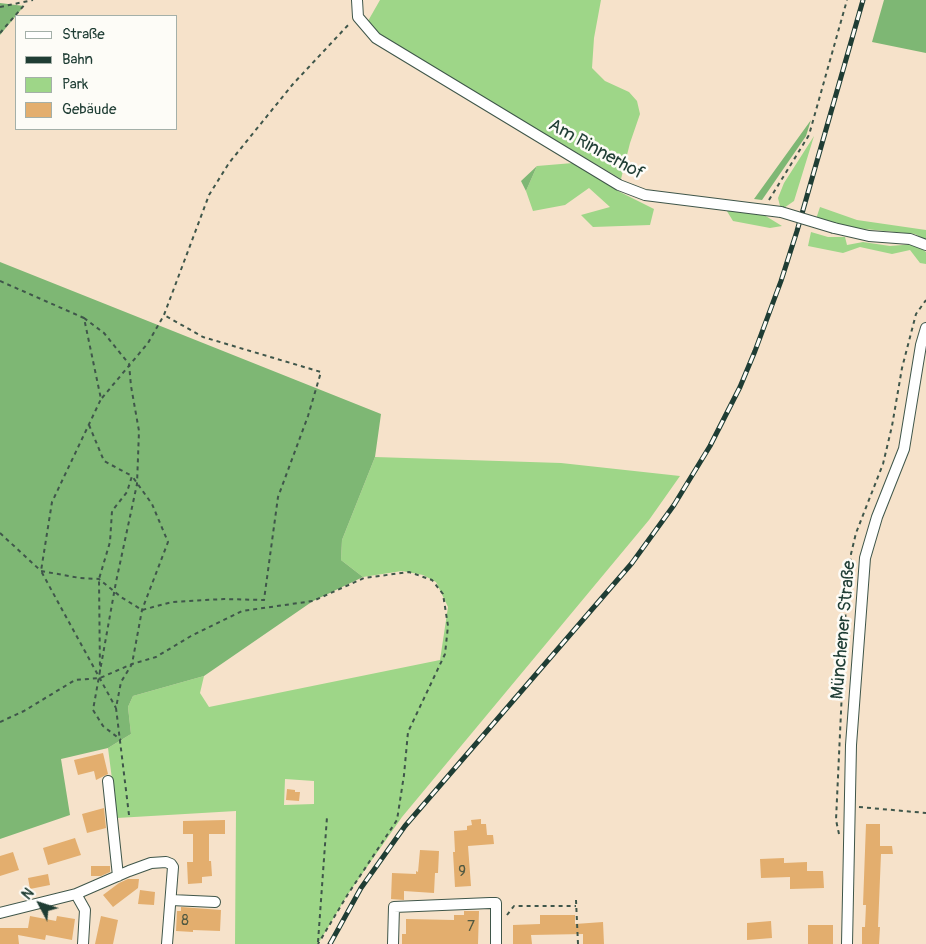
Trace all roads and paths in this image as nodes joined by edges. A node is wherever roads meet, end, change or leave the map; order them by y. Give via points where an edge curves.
1 (33, 0) edge
2 (357, 0) edge
3 (847, 0) edge
4 (26, 3) junction
5 (0, 7) edge
6 (16, 15) edge
7 (15, 16) edge
8 (350, 23) dead end
9 (0, 33) edge
10 (764, 209) junction
11 (926, 245) edge
12 (0, 281) edge
13 (164, 315) junction
14 (84, 318) junction
15 (926, 328) edge
16 (129, 364) junction
17 (101, 399) junction
18 (89, 425) junction
19 (132, 476) junction
20 (137, 484) junction
21 (0, 533) edge
22 (41, 571) junction
23 (99, 579) junction
24 (114, 592) junction
25 (142, 610) junction
26 (132, 664) junction
27 (100, 678) junction
28 (116, 708) junction
29 (0, 722) edge
30 (121, 740) junction
31 (108, 781) dead end
32 (849, 806) junction
33 (926, 813) edge
34 (129, 815) dead end
35 (327, 818) dead end
36 (118, 876) junction
37 (76, 894) junction
38 (171, 900) junction
39 (576, 900) dead end
40 (215, 902) dead end
41 (576, 906) junction
42 (0, 913) edge
43 (504, 918) dead end
44 (83, 944) edge
45 (166, 944) edge
46 (393, 944) edge
47 (496, 944) edge
48 (578, 944) edge
49 (847, 944) edge

1 - 4 path
2 - 10 street, Am Rinnerhof via 358,17 376,38 619,186 645,195
3 - 10 path via 809,135
4 - 5 path
4 - 6 path
7 - 9 path
8 - 13 path via 293,84 229,163 209,195
10 - 11 street, Am Rinnerhof, bridge via 869,236 910,239
12 - 14 path
13 - 16 path via 148,343
13 - 25 path via 203,337 321,372 278,497 264,600 172,602
14 - 16 path via 104,332
14 - 17 path
15 - 32 street, Münchener Straße via 904,449 877,517 865,558 850,745
16 - 17 path
16 - 20 path via 139,431
17 - 18 path
18 - 19 path via 104,461
18 - 22 path via 52,502
19 - 20 path
19 - 23 path via 127,492 112,511 110,542
20 - 24 path
20 - 25 path via 152,504 168,542
21 - 22 path
22 - 23 path
22 - 27 path
23 - 24 path
23 - 27 path
24 - 25 path
24 - 27 path
25 - 26 path
26 - 27 path
26 - 28 path via 121,682
26 - 35 path via 156,657 242,611 313,601 364,578 409,572 432,580 443,594 448,626 445,654 408,732 397,820 318,944
27 - 28 path
27 - 29 path via 75,680
27 - 30 path via 93,710 103,726
28 - 30 path
30 - 34 path
31 - 36 street
32 - 33 path
32 - 49 street, Münchener Straße
36 - 37 street
36 - 38 street via 151,864 171,864 174,867
37 - 42 street
37 - 44 street via 85,910
38 - 40 street
38 - 45 street
39 - 41 path
41 - 43 path via 514,906
41 - 48 path
46 - 47 street via 394,907 496,903

